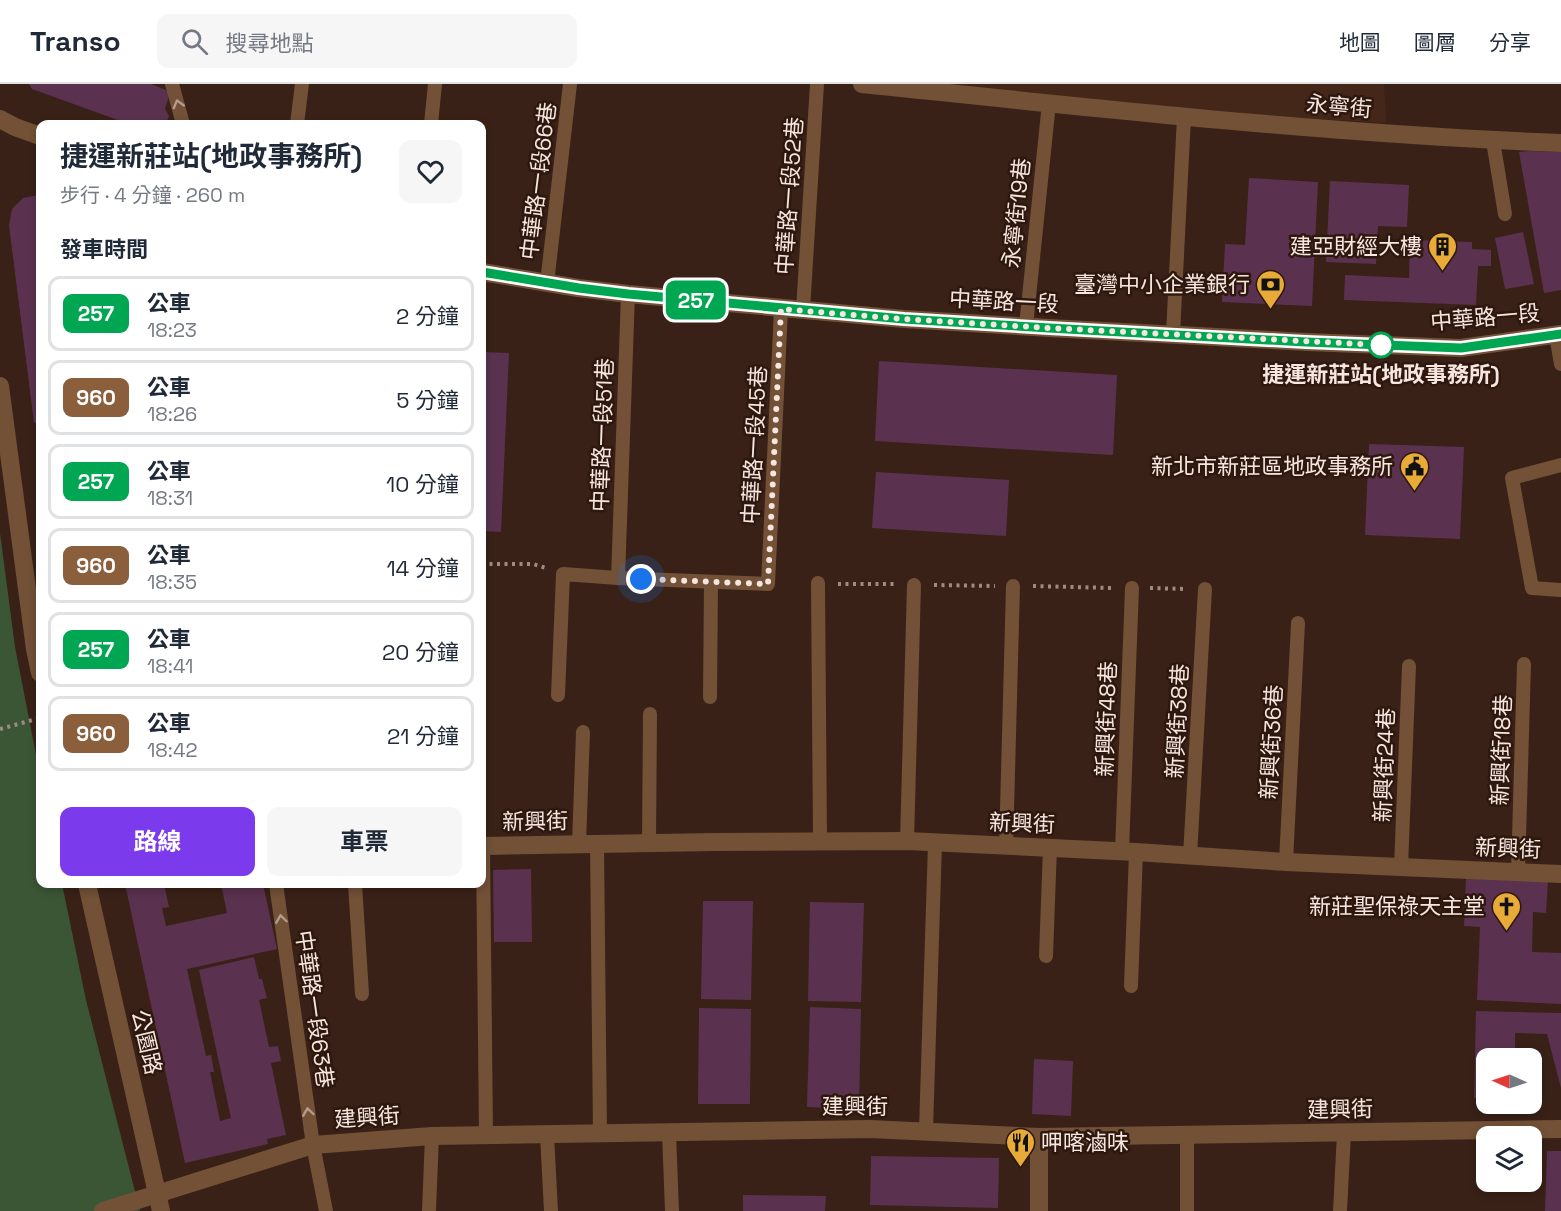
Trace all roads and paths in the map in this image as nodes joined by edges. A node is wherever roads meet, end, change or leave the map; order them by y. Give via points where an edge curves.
1 (172, 84) edge
2 (302, 84) edge
3 (435, 84) edge
4 (570, 84) edge
5 (817, 84) edge
6 (862, 84) edge
7 (1049, 103) junction
8 (1184, 117) junction
9 (0, 119) edge
10 (182, 120) edge
11 (298, 120) edge
12 (431, 120) edge
13 (36, 135) edge
14 (1493, 141) junction
15 (1561, 143) edge
16 (1505, 214) dead end
17 (486, 273) edge
18 (547, 283) junction
19 (628, 294) junction
20 (781, 309) junction
21 (803, 310) junction
22 (1026, 326) junction
23 (1173, 334) junction
24 (1558, 334) edge
25 (1561, 364) edge
26 (0, 386) edge
27 (1561, 465) edge
28 (486, 564) edge
29 (563, 574) junction
30 (618, 579) junction
31 (711, 582) junction
32 (818, 584) joint
33 (914, 585) junction
34 (1013, 586) junction
35 (1132, 588) junction
36 (1205, 589) joint
37 (1561, 590) edge
38 (1298, 623) dead end
39 (36, 650) edge
40 (1524, 664) dead end
41 (1409, 666) dead end
42 (558, 695) dead end
43 (710, 697) dead end
44 (650, 714) dead end
45 (36, 719) edge
46 (0, 729) edge
47 (583, 732) dead end
48 (820, 841) junction
49 (907, 842) junction
50 (649, 843) junction
51 (935, 843) junction
52 (588, 844) junction
53 (486, 846) edge
54 (1006, 847) junction
55 (1050, 847) junction
56 (1129, 852) junction
57 (1190, 856) junction
58 (1286, 862) junction
59 (1401, 867) junction
60 (1518, 873) junction
61 (1561, 874) edge
62 (88, 888) edge
63 (277, 888) edge
64 (355, 888) edge
65 (483, 888) edge
66 (1046, 956) dead end
67 (1131, 986) dead end
68 (362, 994) dead end
69 (1561, 1129) edge
70 (926, 1130) junction
71 (669, 1133) junction
72 (1344, 1133) junction
73 (600, 1134) junction
74 (547, 1135) junction
75 (1187, 1135) junction
76 (432, 1136) junction
77 (486, 1136) junction
78 (1039, 1137) junction
79 (313, 1145) junction
80 (159, 1203) edge
81 (103, 1211) edge
82 (326, 1211) edge
83 (429, 1211) edge
84 (551, 1211) edge
85 (672, 1211) edge
86 (1039, 1211) edge
87 (1187, 1211) edge
88 (1340, 1211) edge

10 -> 1 lane
2 - 11 lane
3 - 12 lane
4 - 18 lane, 中華路一段66巷
5 - 21 lane, 中華路一段52巷
6 - 7 street, 永寧街
7 - 8 street, 永寧街
7 - 22 lane, 永寧街19巷
8 - 14 street, 永寧街
8 - 23 lane
9 - 13 street
14 - 15 street, 永寧街
14 - 16 lane
17 - 18 street, 中華路一段
18 - 19 street, 中華路一段
19 - 20 street, 中華路一段
19 - 30 lane, 中華路一段51巷
20 - 21 street, 中華路一段
20 - 31 lane, 中華路一段45巷 via 768,584
21 - 22 street, 中華路一段
22 - 23 street, 中華路一段
23 - 24 street, 中華路一段 via 1461,348
24 - 25 lane
26 - 39 street
27 - 37 lane via 1512,478 1532,588
28 - 29 path via 533,564
29 - 30 lane
29 - 42 lane
30 - 31 lane
31 - 43 lane
32 - 33 path
32 - 48 lane
33 - 34 path
33 - 49 lane
34 - 35 path
34 - 54 lane
35 - 36 path
35 - 56 lane, 新興街48巷
36 - 57 lane, 新興街38巷
38 - 58 lane, 新興街36巷
40 - 60 lane, 新興街18巷
41 - 59 lane, 新興街24巷
44 - 50 lane
45 - 46 path
47 - 52 lane
48 - 49 street, 新興街
48 - 50 street, 新興街
49 - 51 street, 新興街
50 - 52 street, 新興街
51 - 54 street, 新興街
51 - 70 lane
52 - 53 street, 新興街
52 - 73 lane
54 - 55 street, 新興街
55 - 56 street, 新興街
55 - 66 lane
56 - 57 street, 新興街
56 - 67 lane, 新興街48巷
57 - 58 street, 新興街
58 - 59 street, 新興街
59 - 60 street, 新興街
60 - 61 street, 新興街
62 - 80 street, 公園路
79 -> 63 lane, 中華路一段63巷
64 - 68 lane
65 - 77 lane
69 - 72 street, 建興街
70 - 71 street, 建興街
70 - 78 street, 建興街
71 - 73 street, 建興街
71 - 85 lane
72 - 75 street, 建興街
72 - 88 lane
73 - 74 street, 建興街
74 - 77 street, 建興街
74 - 84 lane
75 - 78 street, 建興街
75 - 87 lane
76 - 77 street, 建興街
76 - 79 street, 建興街
76 - 83 lane
78 - 86 street
79 - 80 street, 建興街
79 - 82 lane, 中華路一段63巷
80 - 81 street, 建興街

